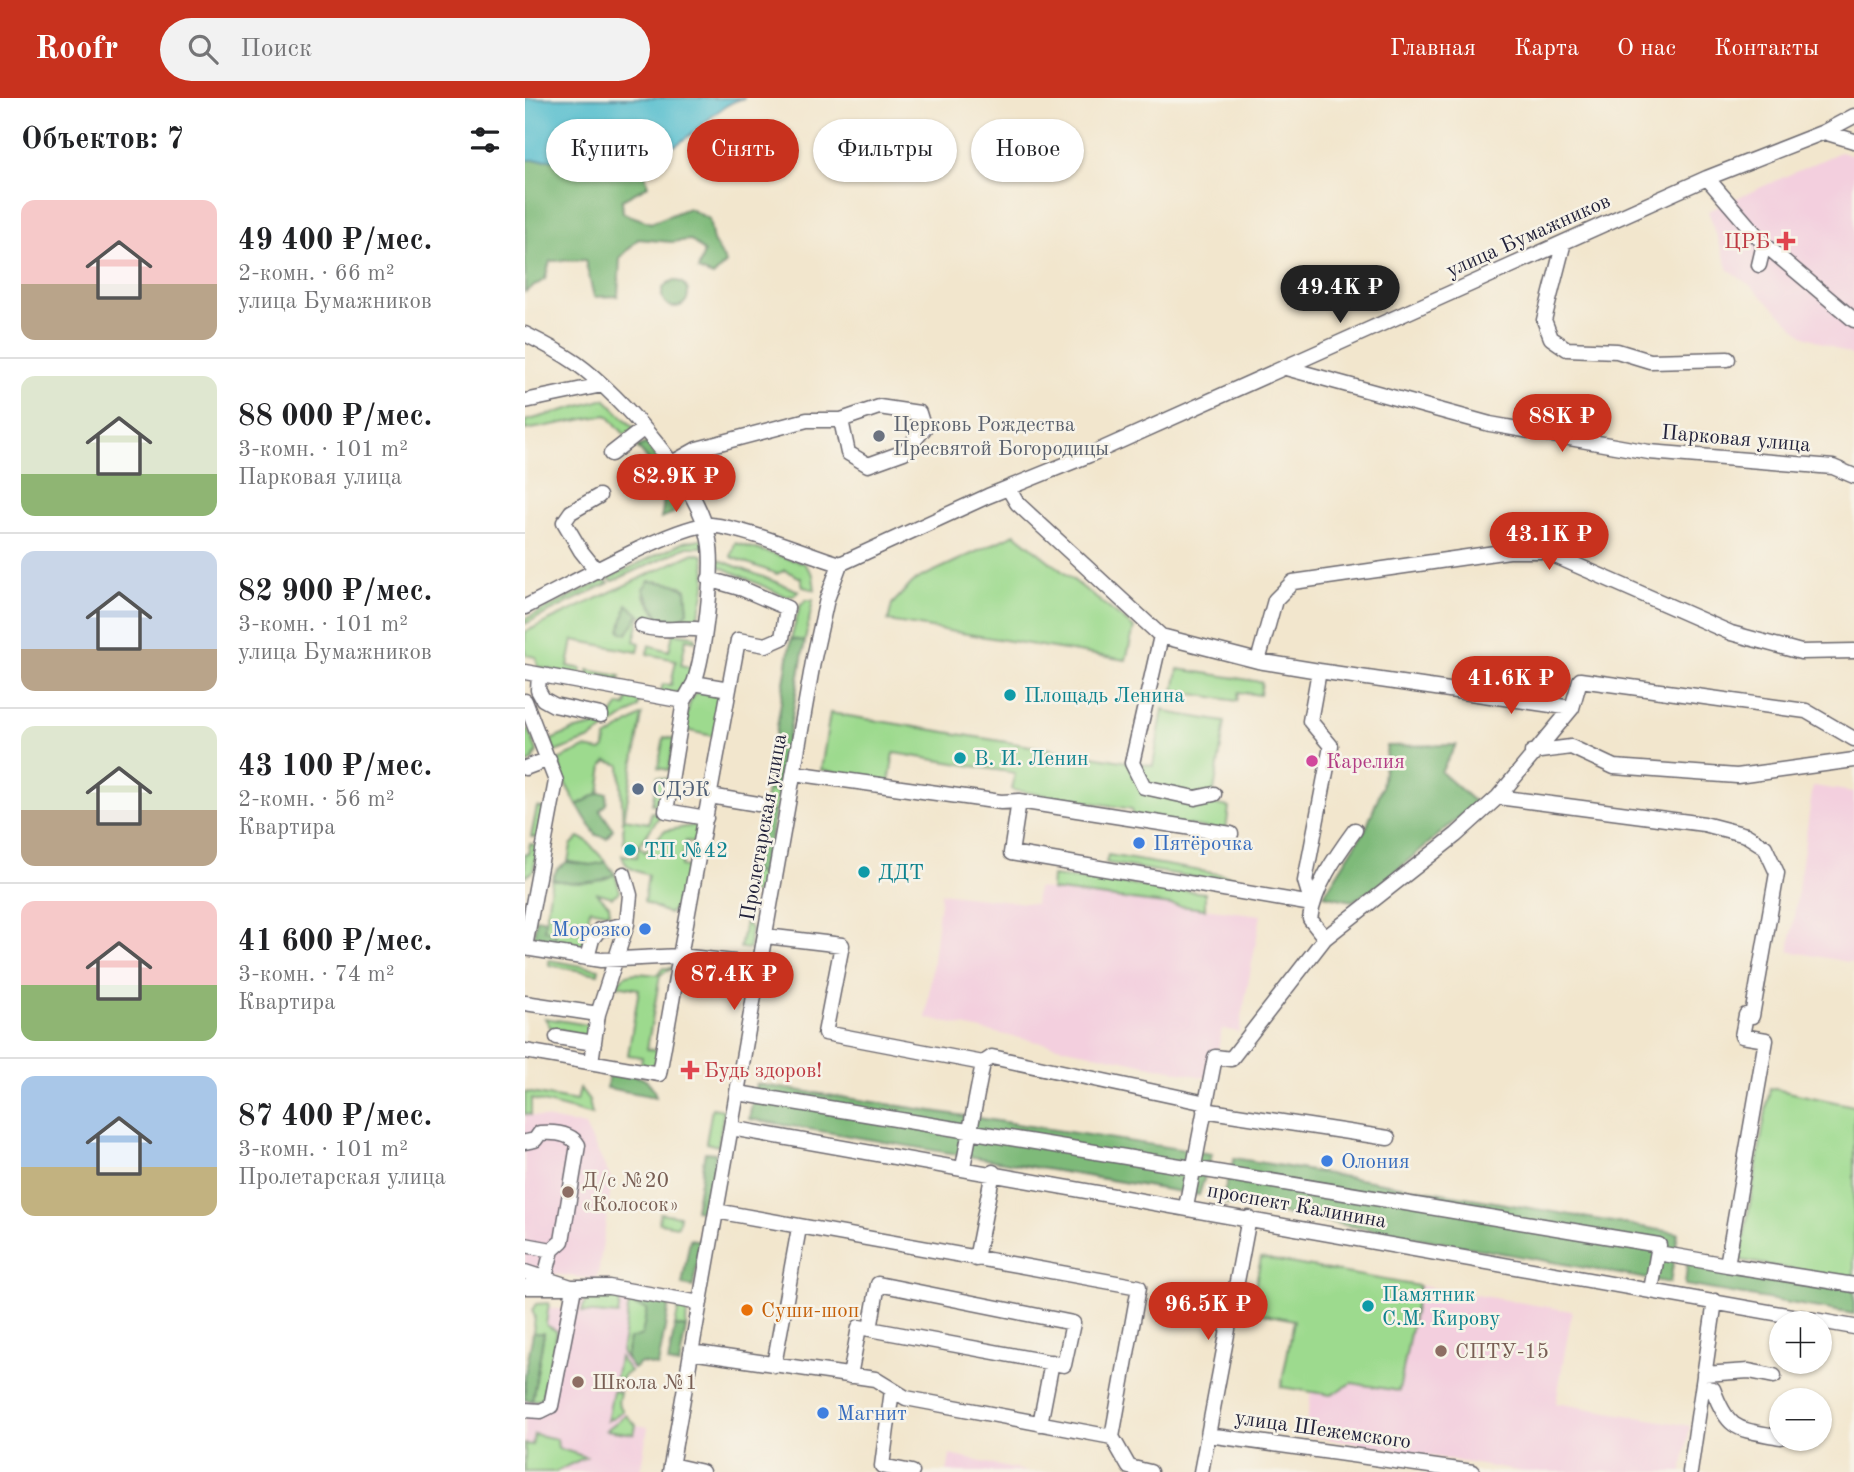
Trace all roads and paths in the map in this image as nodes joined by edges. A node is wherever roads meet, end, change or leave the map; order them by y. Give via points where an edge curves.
1 (1854, 116) edge
2 (1824, 132) junction
3 (1854, 141) edge
4 (1707, 178) junction
5 (1564, 242) junction
6 (1764, 244) junction
7 (1759, 265) dead end
8 (1826, 316) dead end
9 (1850, 318) edge
10 (525, 334) edge
11 (1728, 359) dead end
12 (1286, 368) junction
13 (602, 385) junction
14 (525, 401) edge
15 (841, 420) junction
16 (643, 429) junction
17 (611, 454) dead end
18 (671, 463) junction
19 (1854, 476) edge
20 (1007, 488) junction
21 (599, 496) dead end
22 (705, 525) junction
23 (840, 564) junction
24 (597, 572) junction
25 (709, 579) junction
26 (525, 607) edge
27 (642, 626) dead end
28 (703, 630) junction
29 (1161, 636) junction
30 (1854, 651) edge
31 (1258, 660) junction
32 (1319, 671) junction
33 (532, 673) edge
34 (694, 683) junction
35 (729, 689) junction
36 (525, 701) edge
37 (684, 701) junction
38 (1572, 708) junction
39 (601, 715) dead end
40 (1854, 739) edge
41 (1532, 752) junction
42 (549, 759) junction
43 (1854, 760) edge
44 (525, 768) edge
45 (794, 773) junction
46 (1214, 794) dead end
47 (710, 796) junction
48 (1498, 797) junction
49 (1019, 801) junction
50 (758, 804) dead end
51 (706, 818) junction
52 (1355, 830) dead end
53 (1231, 834) dead end
54 (624, 874) dead end
55 (1312, 904) junction
56 (529, 908) edge
57 (627, 924) junction
58 (766, 936) junction
59 (1325, 938) junction
60 (525, 947) edge
61 (681, 956) junction
62 (587, 958) junction
63 (617, 959) junction
64 (761, 965) junction
65 (525, 1003) edge
66 (598, 1014) junction
67 (557, 1037) dead end
68 (594, 1043) junction
69 (525, 1051) edge
70 (591, 1062) junction
71 (983, 1063) junction
72 (738, 1093) junction
73 (1205, 1107) junction
74 (731, 1128) junction
75 (970, 1130) junction
76 (1388, 1138) dead end
77 (525, 1142) edge
78 (1194, 1166) junction
79 (963, 1167) junction
80 (993, 1172) junction
81 (1186, 1207) junction
82 (716, 1210) junction
83 (1248, 1218) junction
84 (799, 1228) junction
85 (525, 1245) edge
86 (552, 1250) junction
87 (1658, 1253) junction
88 (976, 1259) junction
89 (1727, 1265) junction
90 (525, 1272) edge
91 (545, 1276) junction
92 (1854, 1285) edge
93 (525, 1287) edge
94 (574, 1287) junction
95 (1651, 1290) junction
96 (1715, 1301) junction
97 (700, 1303) junction
98 (1854, 1327) edge
99 (870, 1329) junction
100 (691, 1352) junction
101 (1052, 1362) junction
102 (774, 1365) junction
103 (850, 1376) junction
104 (1774, 1376) dead end
105 (1703, 1381) junction
106 (892, 1390) junction
107 (525, 1410) edge
108 (1040, 1424) junction
109 (1208, 1435) junction
110 (1769, 1435) edge
111 (1112, 1437) junction
112 (671, 1468) edge
113 (702, 1472) edge
114 (912, 1472) edge
115 (1150, 1472) edge
116 (1201, 1472) edge
117 (1473, 1472) edge
118 (1690, 1472) edge

1 - 2 street, улица Бумажников
2 - 3 street
2 - 4 street, улица Бумажников
4 - 5 street, улица Бумажников
4 - 6 street
5 - 11 street via 1544,320 1551,338 1559,344 1567,349 1617,351 1650,361
5 - 12 street, улица Бумажников
6 - 7 street
6 - 9 street
8 - 9 street
10 - 13 street via 575,362
12 - 19 street, Парковая улица via 1490,424 1649,452 1833,467
12 - 20 street, улица Бумажников
13 - 14 street
13 - 16 street
15 - 15 street via 879,407 919,413 924,429 904,452 868,465 848,453
15 - 18 street via 807,420 746,435 697,449
16 - 17 street
16 - 18 street
18 - 22 street
20 - 23 street, улица Бумажников
20 - 29 street via 1017,503
21 - 24 street via 571,512 564,522
22 - 23 street
22 - 24 street via 682,530
22 - 25 street
23 - 45 street, Пролетарская улица via 821,622
24 - 26 street
25 - 28 street
25 - 35 street via 787,608 782,638 767,645 738,640
27 - 28 street via 661,631 680,627
28 - 34 street
29 - 31 street
29 - 46 street via 1132,762 1144,787 1195,799
30 - 31 street via 1801,652 1731,632 1544,551 1509,551 1287,580 1275,600
31 - 32 street
32 - 38 street
32 - 55 street via 1310,721 1331,746 1305,881
33 - 37 street
33 - 39 street via 547,702
34 - 35 street
34 - 37 street
35 - 47 street
36 - 42 street
37 - 51 street via 666,811
38 - 40 street via 1580,681 1806,711
38 - 41 street
41 - 43 street via 1571,747 1614,767 1737,776
41 - 48 street
42 - 44 street
42 - 56 street via 556,781
45 - 49 street
45 - 58 street, Пролетарская улица
47 - 50 street
47 - 51 street
48 - 59 street
48 - 89 street via 1704,824 1746,835 1765,847 1777,873 1752,1016 1745,1015 1742,1036 1766,1040
49 - 53 street
49 - 55 street via 1011,853
51 - 61 street
52 - 55 street
54 - 57 street via 630,895
55 - 59 street via 1310,919
56 - 60 street
57 - 62 street via 599,930
57 - 63 street
58 - 64 street, Пролетарская улица
58 - 71 street via 842,945 825,1033
59 - 73 street via 1231,1059 1215,1057
60 - 62 street
61 - 63 street
61 - 64 street
61 - 70 street via 659,1074
62 - 63 street
63 - 66 street
64 - 72 street, Пролетарская улица
65 - 66 street
66 - 68 street
67 - 68 street
68 - 70 street
69 - 70 street
71 - 73 street via 992,1057
71 - 75 street
72 - 74 street, Пролетарская улица
72 - 75 street
73 - 76 street
73 - 78 street
74 - 79 street, проспект Калинина
74 - 82 street, Пролетарская улица
75 - 78 street
75 - 79 street
77 - 86 street via 548,1133 571,1137 578,1145 562,1241
78 - 81 street
78 - 87 street via 1659,1245
79 - 80 street, проспект Калинина
80 - 81 street, проспект Калинина
80 - 88 street
81 - 83 street, проспект Калинина
82 - 84 street
82 - 97 street, Пролетарская улица
83 - 95 street, проспект Калинина
83 - 109 street
84 - 88 street
84 - 102 street
85 - 86 street
86 - 91 street
87 - 89 street
87 - 95 street
88 - 111 street via 1139,1287
89 - 92 street
90 - 91 street
91 - 94 street
93 - 94 street
94 - 97 street via 609,1287
94 - 107 street via 551,1406
95 - 96 street, проспект Калинина
96 - 98 street, проспект Калинина
96 - 105 street
97 - 100 street, Пролетарская улица
99 - 101 street
99 - 101 street via 878,1284 1073,1323 1064,1365
99 - 103 street via 859,1327
100 - 102 street
100 - 112 street, Пролетарская улица
101 - 108 street
102 - 103 street
103 - 106 street via 875,1379
104 - 105 street via 1749,1371
105 - 110 street via 1713,1389 1723,1415 1739,1429
105 - 118 street
106 - 108 street via 905,1398
106 - 114 street via 882,1466
108 - 111 street
109 - 116 street
109 - 117 street, улица Шежемского
111 - 115 street via 1129,1467
112 - 113 street

